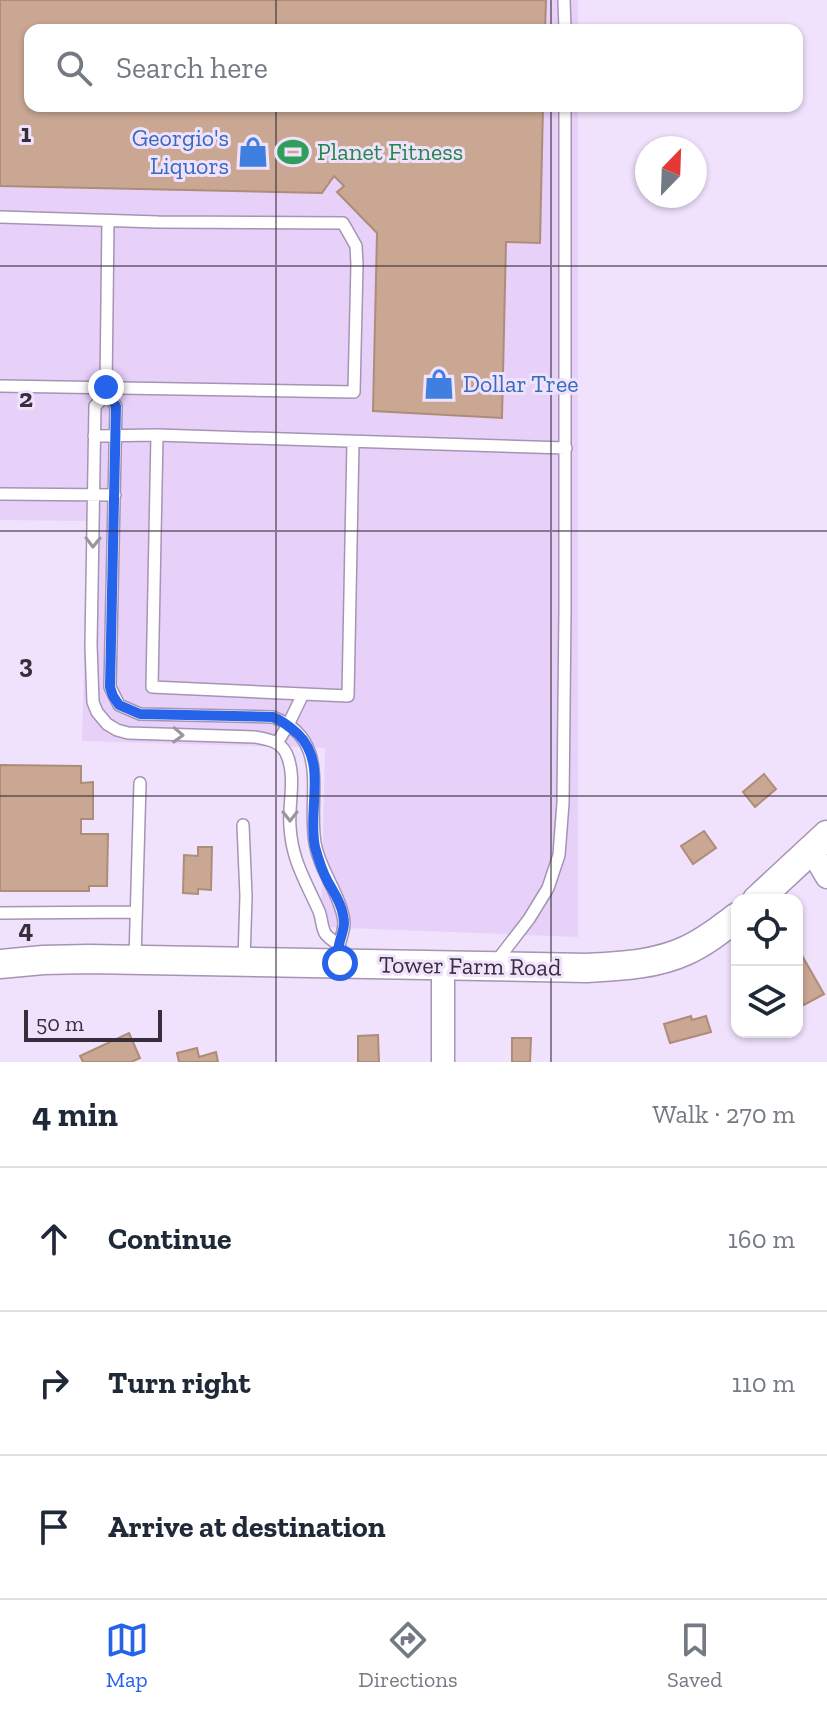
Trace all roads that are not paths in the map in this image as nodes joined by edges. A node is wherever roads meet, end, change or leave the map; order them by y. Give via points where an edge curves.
1 (564, 0) edge
2 (565, 24) edge
3 (565, 112) edge
4 (0, 217) edge
5 (108, 221) junction
6 (0, 386) edge
7 (106, 391) junction
8 (116, 435) junction
9 (157, 435) junction
10 (94, 436) junction
11 (353, 442) junction
12 (566, 448) junction
13 (0, 494) edge
14 (93, 495) junction
15 (115, 495) junction
16 (303, 694) junction
17 (119, 705) junction
18 (103, 719) junction
19 (288, 725) junction
20 (277, 743) junction
21 (140, 783) dead end
22 (243, 825) dead end
23 (819, 843) edge
24 (827, 877) edge
25 (764, 894) edge
26 (136, 912) junction
27 (0, 913) edge
28 (731, 922) edge
29 (340, 954) junction
30 (135, 960) junction
31 (244, 961) junction
32 (0, 964) edge
33 (443, 966) junction
34 (492, 966) junction
35 (443, 1062) edge

1 - 2 lane
3 - 12 lane
4 - 5 lane
5 - 7 lane
5 - 7 lane via 343,223 356,246 357,264 354,392
6 - 7 lane
7 - 8 lane via 116,406
7 - 10 lane via 95,406
8 - 9 lane
8 - 10 lane
8 - 15 lane
9 - 11 lane
9 - 16 lane via 152,687
10 - 14 lane
11 - 12 lane
11 - 16 lane via 348,696
12 - 34 lane via 559,855 542,898
13 - 14 lane
14 - 15 lane
14 -> 18 lane via 93,702
15 - 17 lane via 110,687
16 - 19 lane
17 - 18 lane
17 - 19 lane via 140,714 273,717
18 -> 20 lane via 128,733 255,737
19 - 20 lane
19 - 29 lane via 305,742 314,765 315,845 344,916
20 -> 29 lane via 285,750 291,772 295,858 325,933
21 - 26 lane
22 - 31 lane
23 - 24 street
23 - 25 street
26 - 27 lane
26 - 30 lane
28 - 34 street, Tower Farm Road via 685,951 631,966
29 - 31 street, Tower Farm Road
29 - 33 street, Tower Farm Road
30 - 31 street, Tower Farm Road
30 - 32 street, Tower Farm Road
33 - 34 street, Tower Farm Road
33 - 35 street

